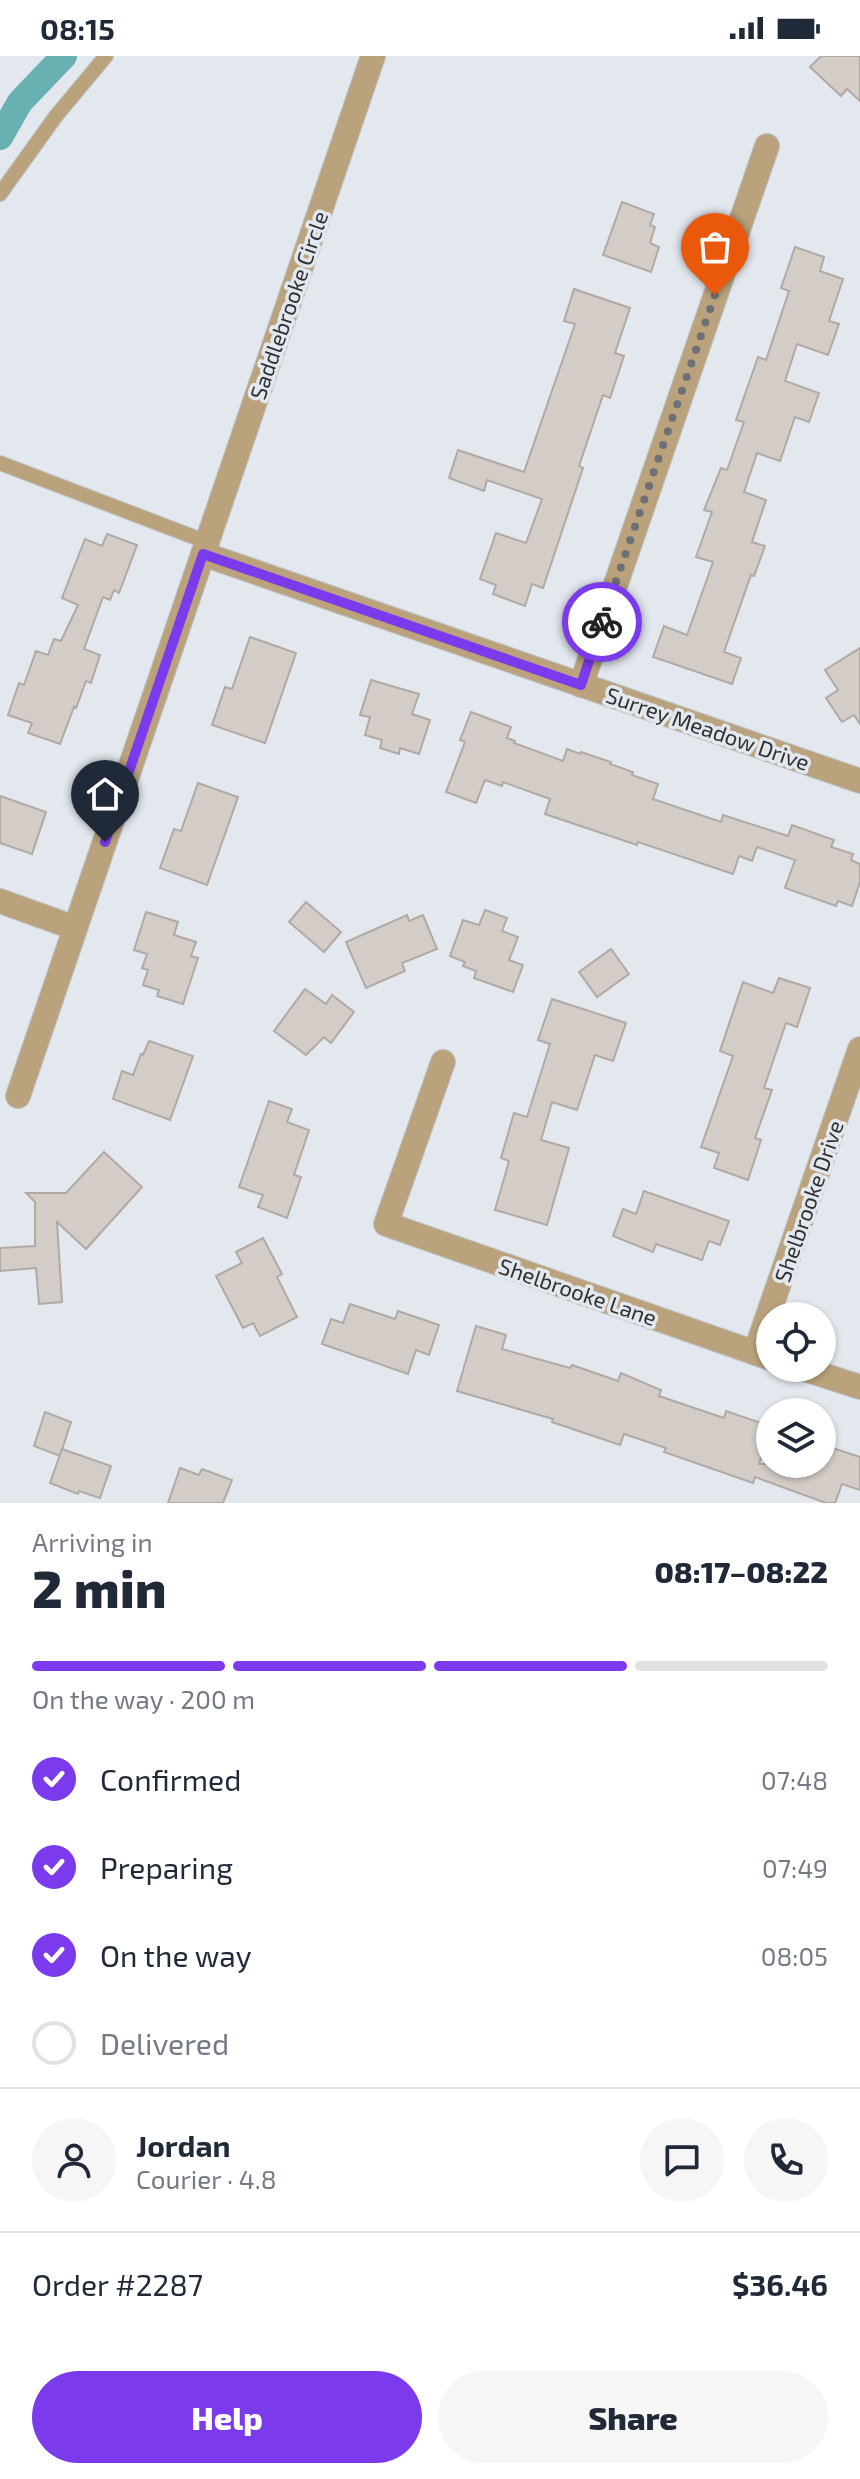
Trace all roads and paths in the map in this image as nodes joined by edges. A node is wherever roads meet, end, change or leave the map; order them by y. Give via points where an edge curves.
1 (106, 56) edge
2 (373, 56) edge
3 (767, 146) dead end
4 (0, 194) edge
5 (0, 463) edge
6 (205, 548) junction
7 (581, 685) junction
8 (860, 781) edge
9 (0, 901) edge
10 (75, 928) junction
11 (860, 1049) edge
12 (443, 1062) dead end
13 (18, 1096) dead end
14 (780, 1302) edge
15 (756, 1354) edge
16 (836, 1379) edge
17 (860, 1387) edge

1 - 4 lane
2 - 6 street, Saddlebrooke Circle
3 - 7 street
5 - 6 lane
6 - 7 street, Surrey Meadow Drive
6 - 10 street
7 - 8 street, Surrey Meadow Drive
9 - 10 street
10 - 13 street
11 - 14 street, Shelbrooke Drive
12 - 15 street, Shelbrooke Lane via 386,1224
16 - 17 street

